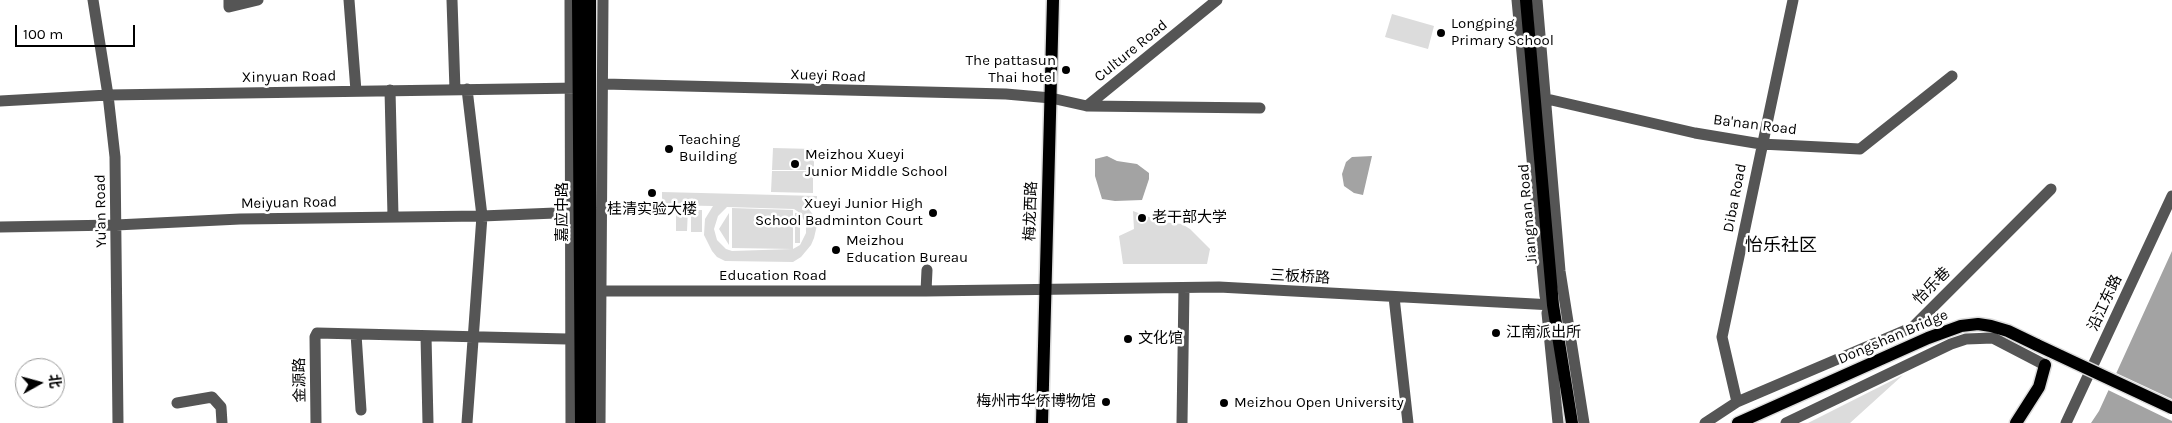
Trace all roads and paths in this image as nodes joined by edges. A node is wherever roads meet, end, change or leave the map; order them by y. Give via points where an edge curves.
1 (93, 0) edge
2 (229, 0) edge
3 (258, 0) edge
4 (349, 0) edge
5 (452, 0) edge
6 (570, 0) edge
7 (578, 0) edge
8 (590, 0) edge
9 (603, 0) edge
10 (1053, 0) edge
11 (1217, 0) edge
12 (1517, 0) edge
13 (1526, 0) edge
14 (1537, 0) edge
15 (1793, 0) edge
16 (1952, 76) dead end
17 (604, 84) junction
18 (575, 88) junction
19 (468, 89) junction
20 (390, 90) junction
21 (455, 90) junction
22 (356, 91) junction
23 (108, 95) junction
24 (1540, 97) junction
25 (1050, 98) junction
26 (0, 101) edge
27 (1087, 106) junction
28 (1260, 108) dead end
29 (1761, 144) junction
30 (2051, 189) dead end
31 (2172, 196) edge
32 (575, 212) junction
33 (392, 216) junction
34 (482, 216) junction
35 (116, 225) junction
36 (0, 227) edge
37 (927, 270) dead end
38 (1184, 288) junction
39 (1045, 289) junction
40 (595, 291) junction
41 (926, 291) junction
42 (1394, 297) junction
43 (1549, 305) junction
44 (356, 334) junction
45 (426, 336) junction
46 (474, 337) junction
47 (567, 339) dead end
48 (2045, 365) joint
49 (1737, 402) junction
50 (177, 403) dead end
51 (2172, 408) edge
52 (361, 410) dead end
53 (118, 423) edge
54 (222, 423) edge
55 (316, 423) edge
56 (428, 423) edge
57 (467, 423) edge
58 (571, 423) edge
59 (580, 423) edge
60 (590, 423) edge
61 (600, 423) edge
62 (1042, 423) edge
63 (1182, 423) edge
64 (1408, 423) edge
65 (1558, 423) edge
66 (1572, 423) edge
67 (1584, 423) edge
68 (1704, 423) edge
69 (1738, 423) edge
70 (1786, 423) edge
71 (2016, 423) edge
72 (2066, 423) edge

1 - 23 street, Yu'an Road
2 - 3 street via 229,7
4 - 22 street
5 - 21 street
6 - 18 street
7 - 18 main road, 嘉应中路
8 - 40 main road, 嘉应中路
9 - 17 street
10 - 25 main road, 梅龙西路
11 - 27 street, Culture Road
12 - 43 street
13 - 24 main road, Jiangnan Road
14 - 24 street
15 - 29 street, Diba Road
16 - 29 street, Ba'nan Road via 1860,149
17 - 25 street, Xueyi Road via 1006,94
17 - 40 street
18 - 19 street, Xinyuan Road
18 - 32 main road, 嘉应中路
19 - 21 street, Xinyuan Road
19 - 34 street
20 - 21 street, Xinyuan Road
20 - 22 street, Xinyuan Road
20 - 33 street
22 - 23 street, Xinyuan Road
23 - 26 street, Xinyuan Road
23 - 35 street, Yu'an Road via 115,157
24 - 29 street, Ba'nan Road via 1695,133
24 - 43 main road, Jiangnan Road
24 - 67 street via 1560,271
25 - 27 street, Xueyi Road
25 - 39 main road, 梅龙西路
27 - 28 street, Xueyi Road
29 - 49 street, Diba Road via 1722,337
30 - 49 street, 怡乐巷 via 1913,326
31 - 72 street, 沿江东路
32 - 34 street, Meiyuan Road
32 - 58 street
32 - 59 main road, 嘉应中路
33 - 34 street, Meiyuan Road
33 - 35 street, Meiyuan Road
34 - 46 street
35 - 36 street, Meiyuan Road
35 - 53 street, Yu'an Road
37 - 41 street
38 - 39 street, 三板桥路
38 - 42 street, 三板桥路 via 1220,287
38 - 63 street
39 - 41 street, Education Road
39 - 62 main road, 梅龙西路
40 - 41 street, Education Road
40 - 60 main road, 嘉应中路
40 - 61 street
42 - 43 street, 三板桥路
42 - 64 street
43 - 65 street
43 - 66 main road, Jiangnan Road
44 - 45 street
44 - 52 street
44 - 55 street, 金源路 via 317,333 315,336
45 - 46 street
45 - 56 street
46 - 47 street
46 - 57 street
48 - 70 street via 1993,338 1966,339
48 - 71 main road via 2039,387
49 - 68 street, 怡乐巷
50 - 54 street via 212,398 221,406
51 - 69 main road, Dongshan Bridge, bridge via 2008,331 1978,324 1961,326 1928,338

